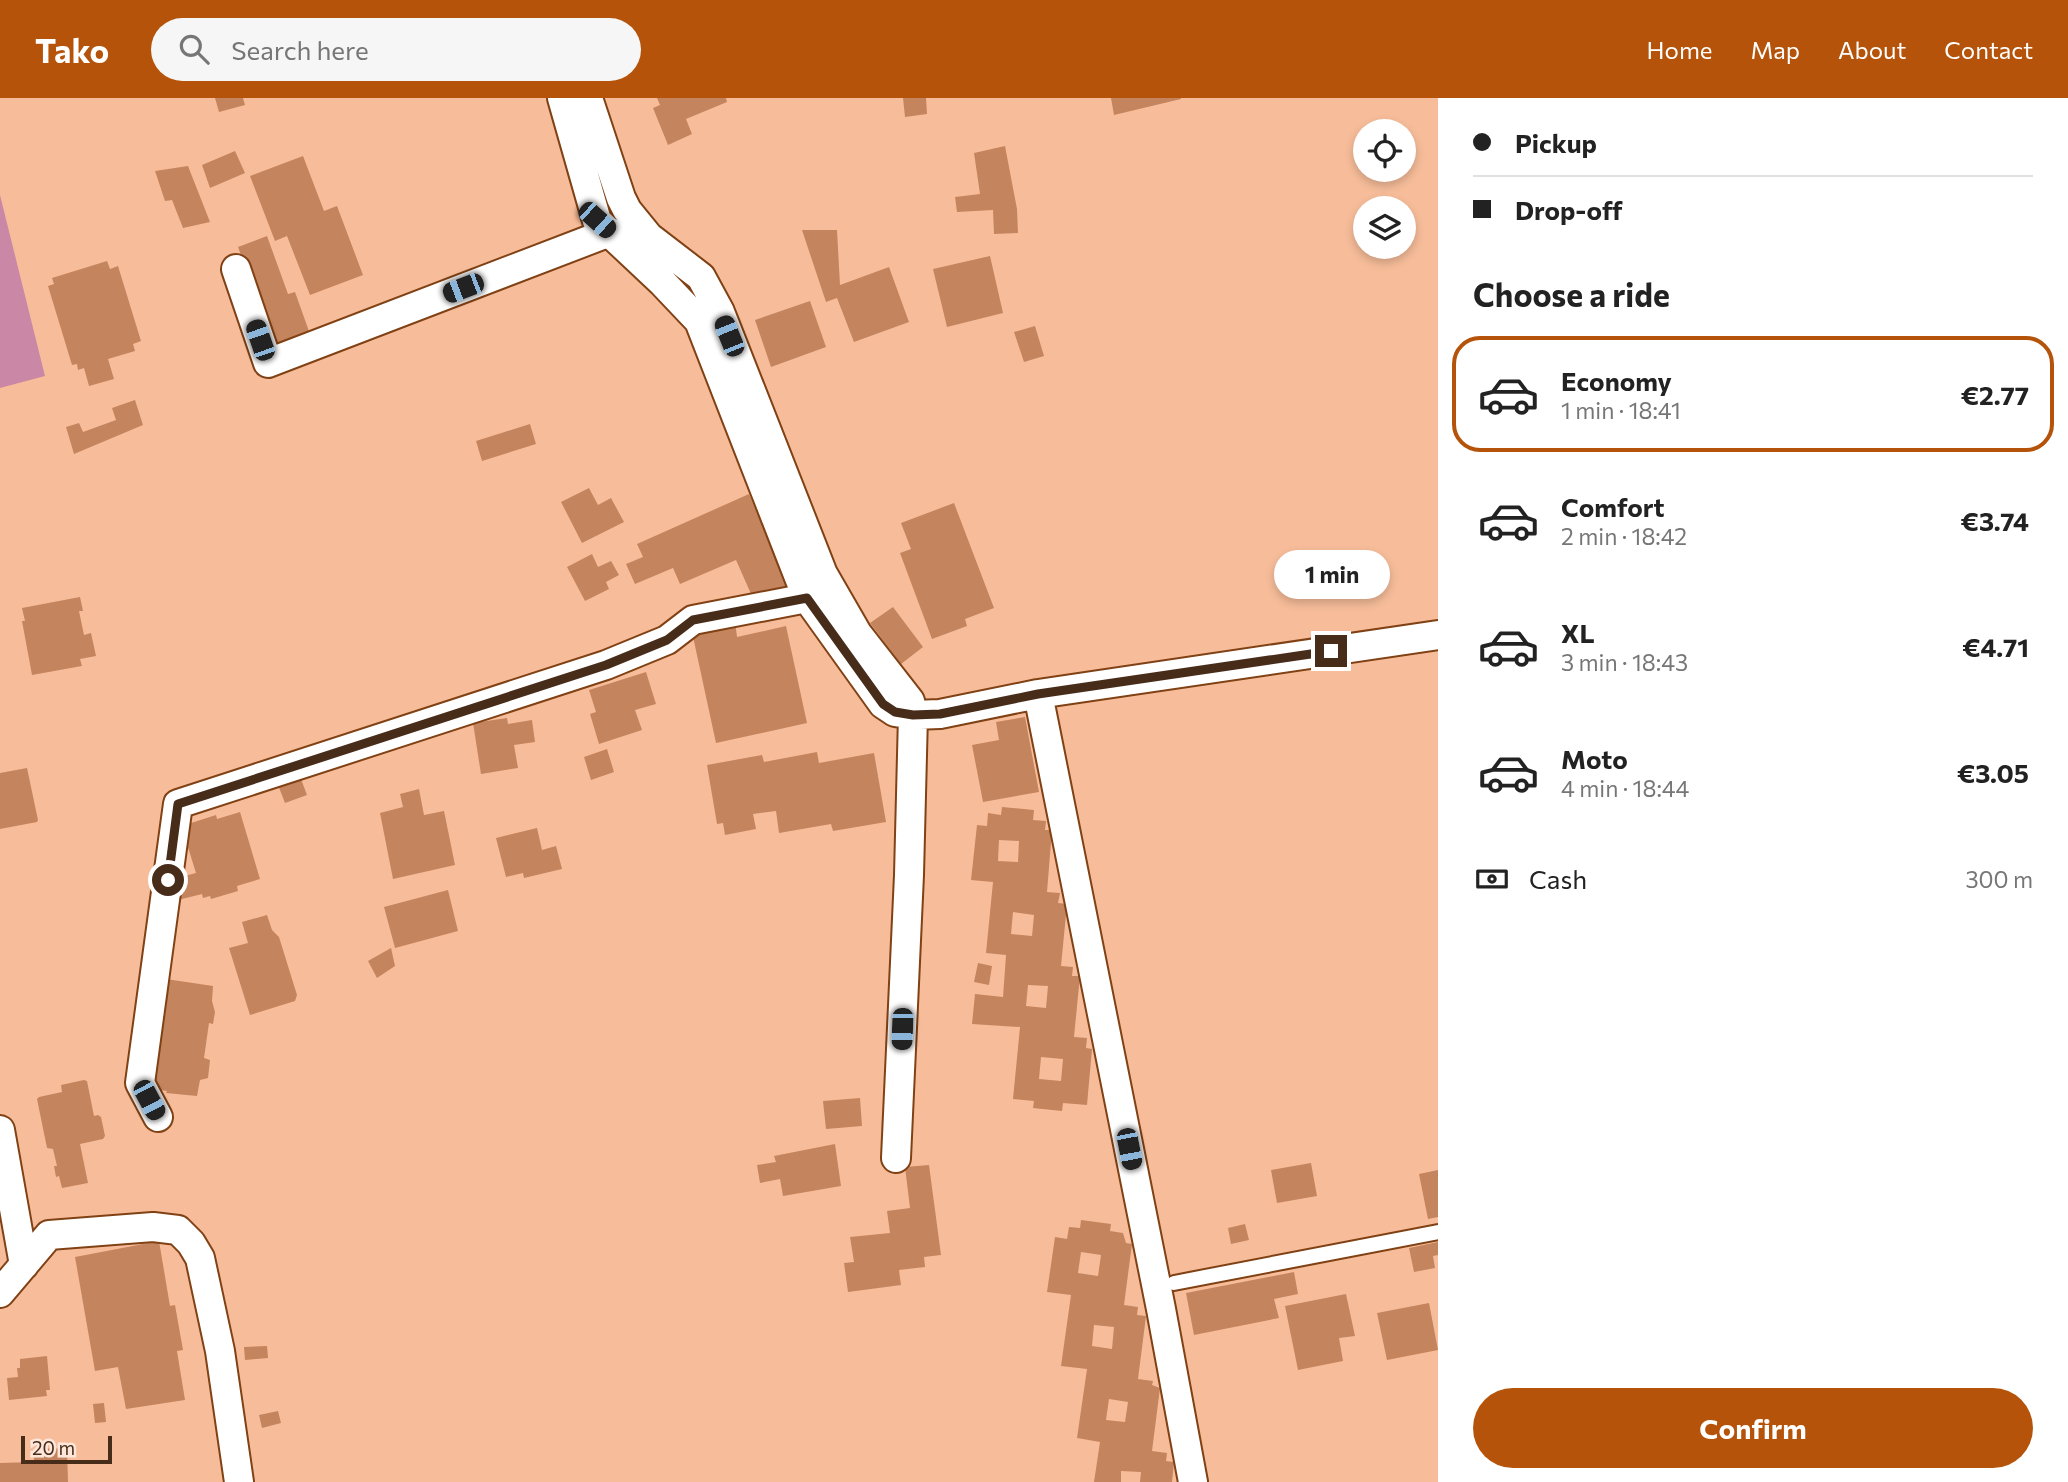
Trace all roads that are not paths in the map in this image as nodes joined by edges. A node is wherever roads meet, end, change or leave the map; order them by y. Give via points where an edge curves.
1 (562, 98) edge
2 (588, 98) edge
3 (610, 232) junction
4 (236, 269) dead end
5 (807, 598) junction
6 (1438, 635) edge
7 (1038, 694) junction
8 (913, 715) junction
9 (158, 1117) dead end
10 (0, 1130) edge
11 (896, 1158) dead end
12 (1438, 1232) edge
13 (24, 1265) junction
14 (1174, 1283) dead end
15 (0, 1293) edge
16 (239, 1482) edge
17 (1193, 1482) edge

1 - 3 street via 597,220
2 - 8 street via 627,210 649,237 701,277 720,312 823,574 857,632 910,701
3 - 4 street via 268,363
3 - 5 street via 699,321
5 - 8 street via 883,704
5 - 9 street via 693,620 667,640 606,665 178,804 140,1083
6 - 7 street
7 - 8 street
7 - 17 street
8 - 11 street
10 - 13 street
12 - 14 lane
13 - 15 street
13 - 16 street via 49,1235 153,1227 178,1230 191,1243 200,1258 220,1351

